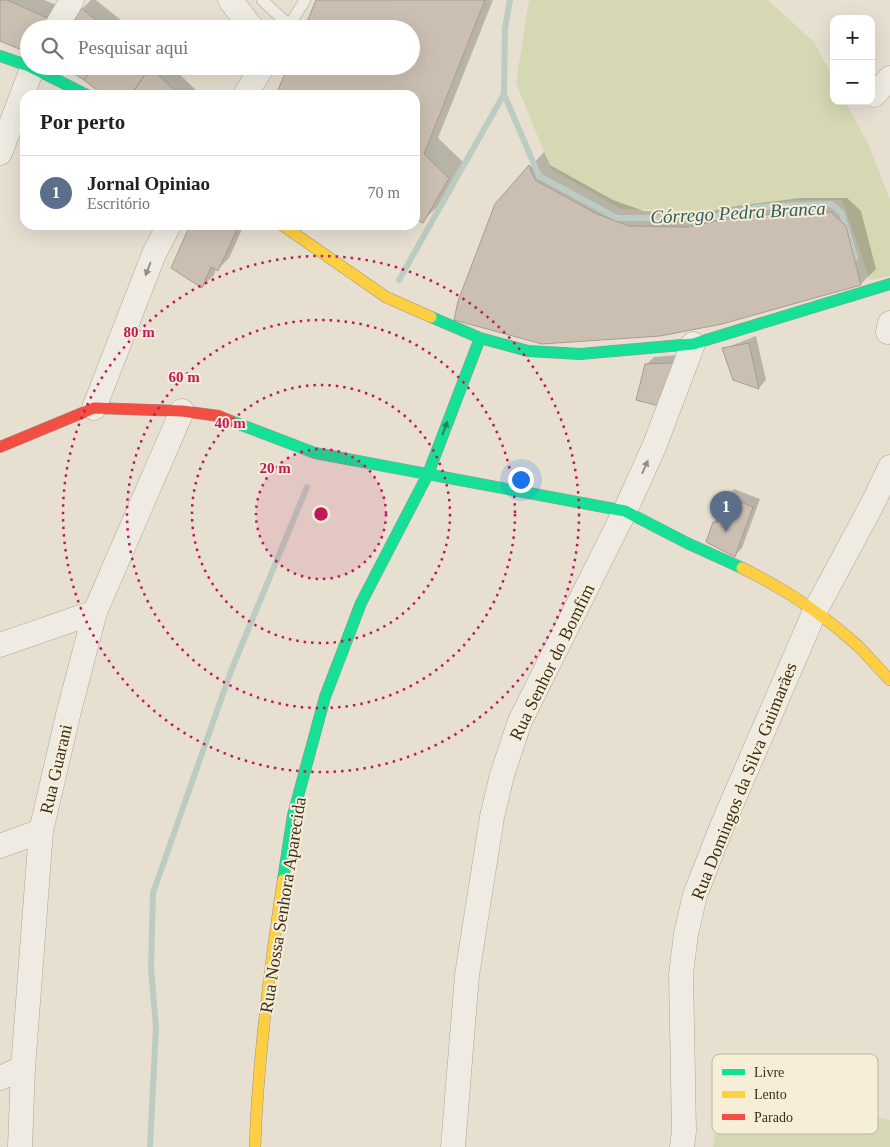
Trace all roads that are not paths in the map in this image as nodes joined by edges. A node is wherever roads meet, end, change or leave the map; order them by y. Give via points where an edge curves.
1 (72, 0) edge
2 (305, 0) edge
3 (250, 9) edge
4 (60, 20) edge
5 (273, 20) edge
6 (292, 20) edge
7 (0, 56) edge
8 (20, 63) edge
9 (28, 75) edge
10 (47, 75) edge
11 (257, 75) edge
12 (890, 78) edge
13 (23, 90) edge
14 (77, 90) edge
15 (248, 90) edge
16 (875, 94) edge
17 (20, 98) edge
18 (0, 154) edge
19 (166, 230) edge
20 (289, 230) edge
21 (890, 284) edge
22 (480, 338) junction
23 (694, 344) junction
24 (94, 408) junction
25 (182, 411) junction
26 (0, 447) edge
27 (890, 467) edge
28 (428, 474) junction
29 (625, 511) junction
30 (815, 611) junction
31 (95, 612) junction
32 (0, 645) edge
33 (890, 680) edge
34 (41, 831) junction
35 (0, 846) edge
36 (23, 1068) junction
37 (0, 1078) edge
38 (20, 1147) edge
39 (255, 1147) edge
40 (453, 1147) edge
41 (682, 1147) edge

1 - 4 street
2 - 6 lane
3 - 5 lane
7 - 8 street
9 - 13 street
10 - 14 street
11 - 15 street
12 - 16 street
17 - 18 street
19 -> 24 street
20 - 22 street via 386,297
21 - 23 street
22 - 23 street via 528,350 580,354
28 -> 22 street, Rua Nossa Senhora Aparecida
29 -> 23 street, Rua Senhor do Bomfim
24 - 25 street
24 - 26 street
25 - 28 street via 219,416 316,453
25 - 31 street, Rua Guarani
27 - 30 street, Rua Domingos da Silva Guimarães
28 - 29 street
28 - 39 street, Rua Nossa Senhora Aparecida via 361,603 325,697 293,815 271,959
29 - 30 street via 756,575
29 - 40 street, Rua Senhor do Bomfim via 520,722 502,775 492,817 467,975
30 - 33 street via 858,646
30 - 41 street, Rua Domingos da Silva Guimarães via 695,895 681,974
31 - 32 street
31 - 34 street, Rua Guarani
34 - 35 street
34 - 36 street, Rua Guarani
36 - 37 street
36 - 38 street, Rua Guarani

